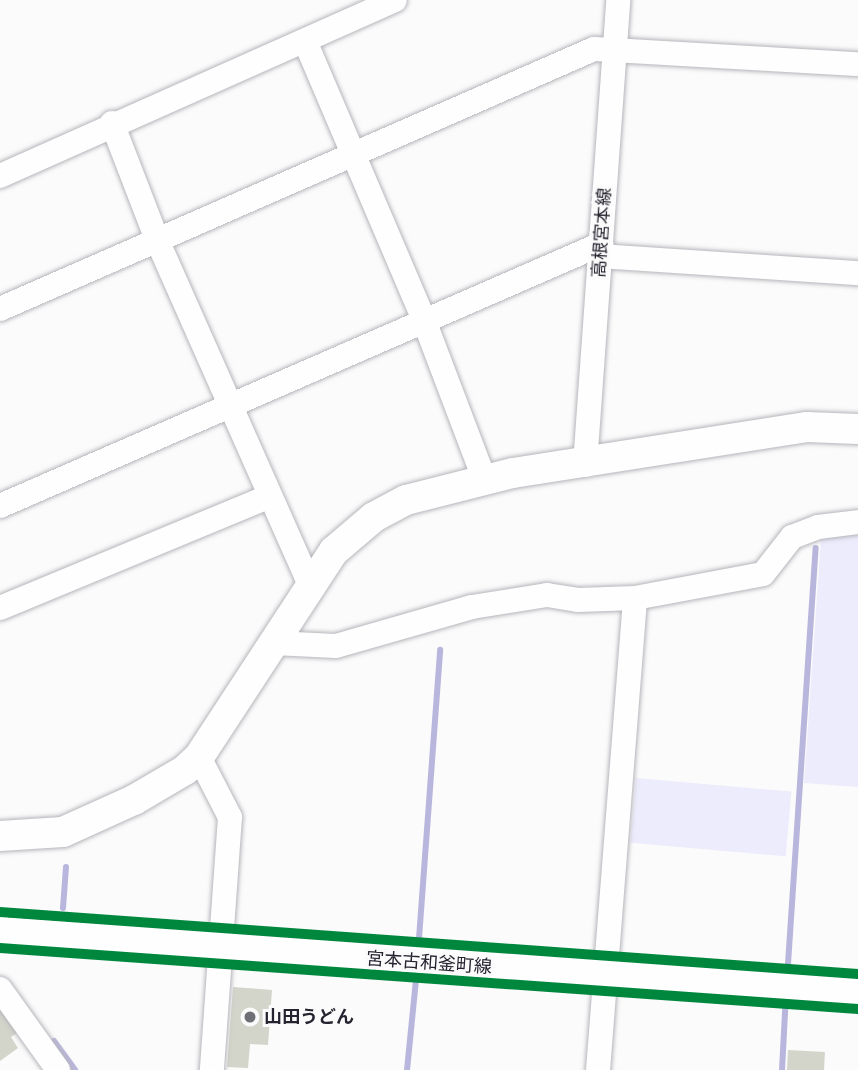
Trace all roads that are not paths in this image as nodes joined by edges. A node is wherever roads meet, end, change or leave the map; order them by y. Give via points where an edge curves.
1 (395, 0) edge
2 (618, 0) edge
3 (305, 41) junction
4 (616, 48) junction
5 (858, 64) edge
6 (112, 123) junction
7 (353, 156) junction
8 (0, 176) edge
9 (158, 242) junction
10 (600, 250) junction
11 (858, 273) edge
12 (0, 309) edge
13 (425, 323) junction
14 (232, 408) junction
15 (858, 429) edge
16 (584, 465) junction
17 (484, 478) junction
18 (270, 496) junction
19 (0, 506) edge
20 (858, 522) edge
21 (309, 583) junction
22 (635, 598) junction
23 (0, 608) edge
24 (273, 643) junction
25 (199, 757) junction
26 (0, 835) edge
27 (0, 932) edge
28 (224, 948) junction
29 (603, 975) junction
30 (0, 989) edge
31 (858, 991) edge
32 (58, 1070) edge
33 (212, 1070) edge
34 (598, 1070) edge

1 - 3 street
2 - 4 street, 高根宮本線
3 - 6 street
3 - 7 street
4 - 5 street
4 - 7 street via 594,49
4 - 10 street, 高根宮本線
6 - 8 street
6 - 9 street
7 - 9 street
7 - 13 street
9 - 12 street
9 - 14 street
10 - 11 street
10 - 13 street
10 - 16 street, 高根宮本線
13 - 14 street
13 - 17 street
14 - 18 street
14 - 19 street
15 - 16 street via 807,427
16 - 17 street
17 - 21 street via 406,500 374,517 334,551
18 - 21 street
18 - 23 street
20 - 22 street via 818,527 793,537 763,575
21 - 24 street
22 - 24 street via 578,600 547,595 472,607 362,642 306,648
22 - 29 street
24 - 25 street
25 - 26 street via 165,782 86,823 62,832
25 - 28 street via 230,817
27 - 28 street, 宮本古和釜町線
28 - 29 street, 宮本古和釜町線
28 - 33 street
29 - 31 street, 宮本古和釜町線
29 - 34 street
30 - 32 street

